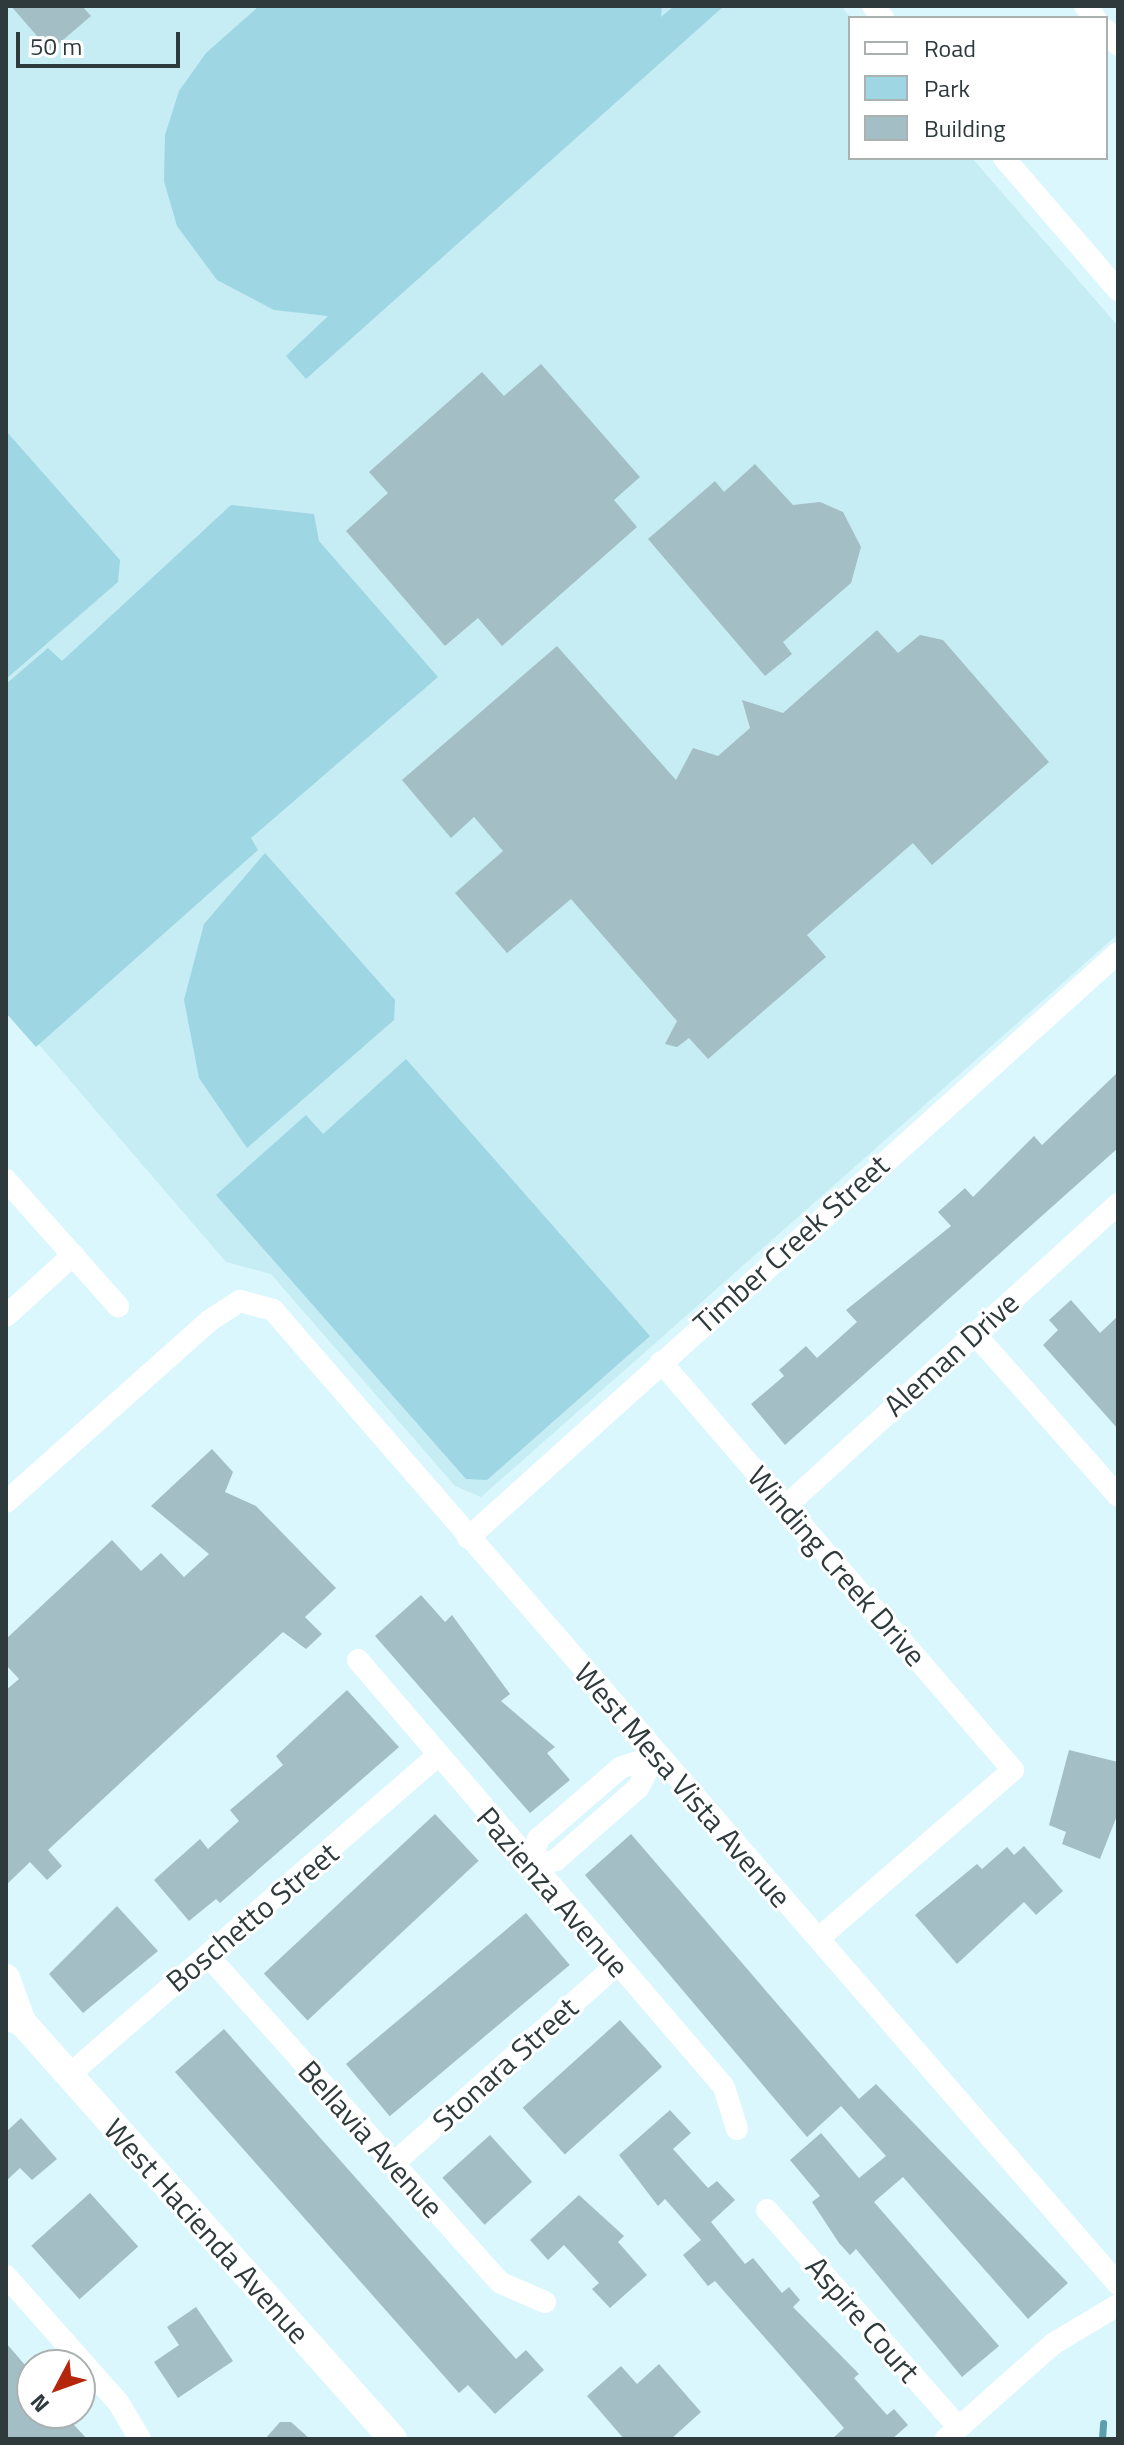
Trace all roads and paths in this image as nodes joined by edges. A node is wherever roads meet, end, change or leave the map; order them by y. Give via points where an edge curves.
1 (1006, 160) edge
2 (1118, 290) edge
3 (1118, 953) edge
4 (6, 1180) edge
5 (1118, 1204) edge
6 (73, 1255) junction
7 (118, 1306) dead end
8 (6, 1316) edge
9 (974, 1333) junction
10 (661, 1362) junction
11 (1118, 1496) edge
12 (6, 1502) edge
13 (786, 1506) junction
14 (468, 1538) junction
15 (358, 1660) dead end
16 (655, 1756) junction
17 (435, 1758) junction
18 (530, 1866) junction
19 (819, 1938) junction
20 (210, 1958) junction
21 (616, 1965) junction
22 (6, 1978) edge
23 (14, 2019) edge
24 (69, 2075) junction
25 (737, 2129) dead end
26 (393, 2164) junction
27 (767, 2210) dead end
28 (6, 2276) edge
29 (1118, 2284) edge
30 (545, 2302) dead end
31 (1118, 2305) edge
32 (952, 2433) edge
33 (140, 2439) edge
34 (393, 2439) edge

1 - 2 street
3 - 10 street, Timber Creek Street
4 - 6 street
5 - 9 street, Aleman Drive
6 - 7 street
6 - 8 street
9 - 11 street
9 - 13 street, Aleman Drive
10 - 13 street, Winding Creek Drive
10 - 14 street, Timber Creek Street
12 - 14 street, West Mesa Vista Avenue via 240,1301 273,1310 453,1511
13 - 19 street, Winding Creek Drive via 1013,1770
14 - 16 street, West Mesa Vista Avenue
15 - 17 street, Pazienza Avenue
16 - 18 street via 638,1788 556,1860
16 - 19 street, West Mesa Vista Avenue
17 - 18 street, Pazienza Avenue
17 - 20 street, Boschetto Street
18 - 21 street, Pazienza Avenue
19 - 29 street, West Mesa Vista Avenue
20 - 24 street, Boschetto Street
20 - 26 street, Bellavia Avenue
21 - 25 street, Pazienza Avenue via 724,2087
21 - 26 street, Stonara Street
22 - 23 main road, West Hacienda Avenue
23 - 24 main road, West Hacienda Avenue
24 - 34 main road, West Hacienda Avenue
26 - 30 street, Bellavia Avenue via 501,2283
27 - 32 street, Aspire Court
28 - 33 street via 118,2402
31 - 32 street via 1053,2344

